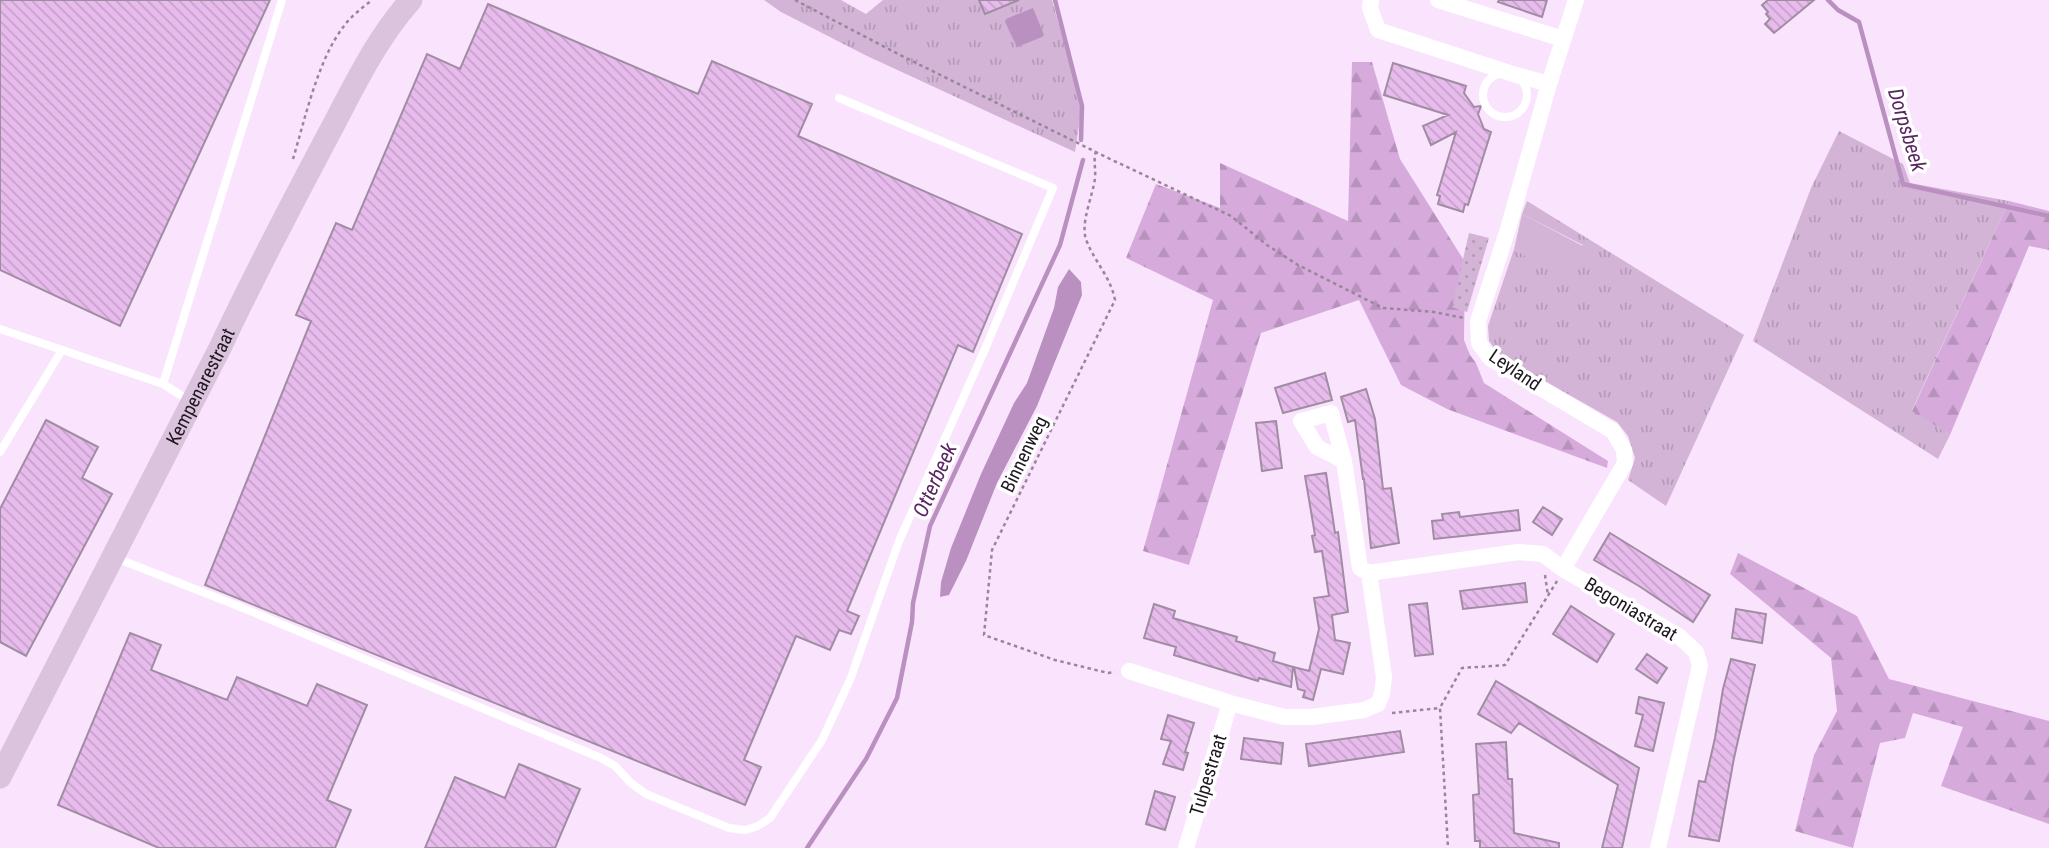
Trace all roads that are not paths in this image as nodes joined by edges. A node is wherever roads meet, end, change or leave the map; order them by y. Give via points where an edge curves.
1 (282, 0) edge
2 (411, 0) edge
3 (1371, 0) edge
4 (1438, 0) edge
5 (1576, 0) edge
6 (1563, 39) junction
7 (1513, 74) junction
8 (1549, 84) junction
9 (839, 98) dead end
10 (0, 329) edge
11 (62, 350) junction
12 (163, 384) junction
13 (192, 402) junction
14 (0, 452) edge
15 (1344, 461) dead end
16 (113, 557) junction
17 (1563, 569) junction
18 (1369, 573) junction
19 (1129, 671) road end
20 (1230, 703) junction
21 (0, 778) edge
22 (1186, 848) edge
23 (1658, 848) edge

1 - 12 lane
2 - 13 street, Kempenarestraat via 357,80
3 - 7 street via 1378,30
4 - 6 street
5 - 6 street
6 - 8 street
7 - 7 lane via 1501,73 1484,85 1485,106 1493,114 1513,116 1522,109 1526,89
7 - 8 street
8 - 17 street, Leyland via 1478,321 1479,344 1490,358 1613,431 1625,450 1625,463
9 - 16 lane via 1053,188 899,541 850,680 822,740 770,818 758,826 729,828 646,794 601,758
10 - 11 lane
11 - 12 lane
11 - 14 lane
12 - 13 lane
13 - 16 street, Kempenarestraat
15 - 18 street via 1360,568
16 - 21 street, Kempenarestraat
17 - 18 street, Begoniastraat via 1543,554 1518,552
17 - 23 street, Begoniastraat via 1680,637 1696,652 1698,679
18 - 20 street via 1384,677 1378,704 1364,710 1284,717
19 - 20 street
20 - 22 street, Tulpestraat

